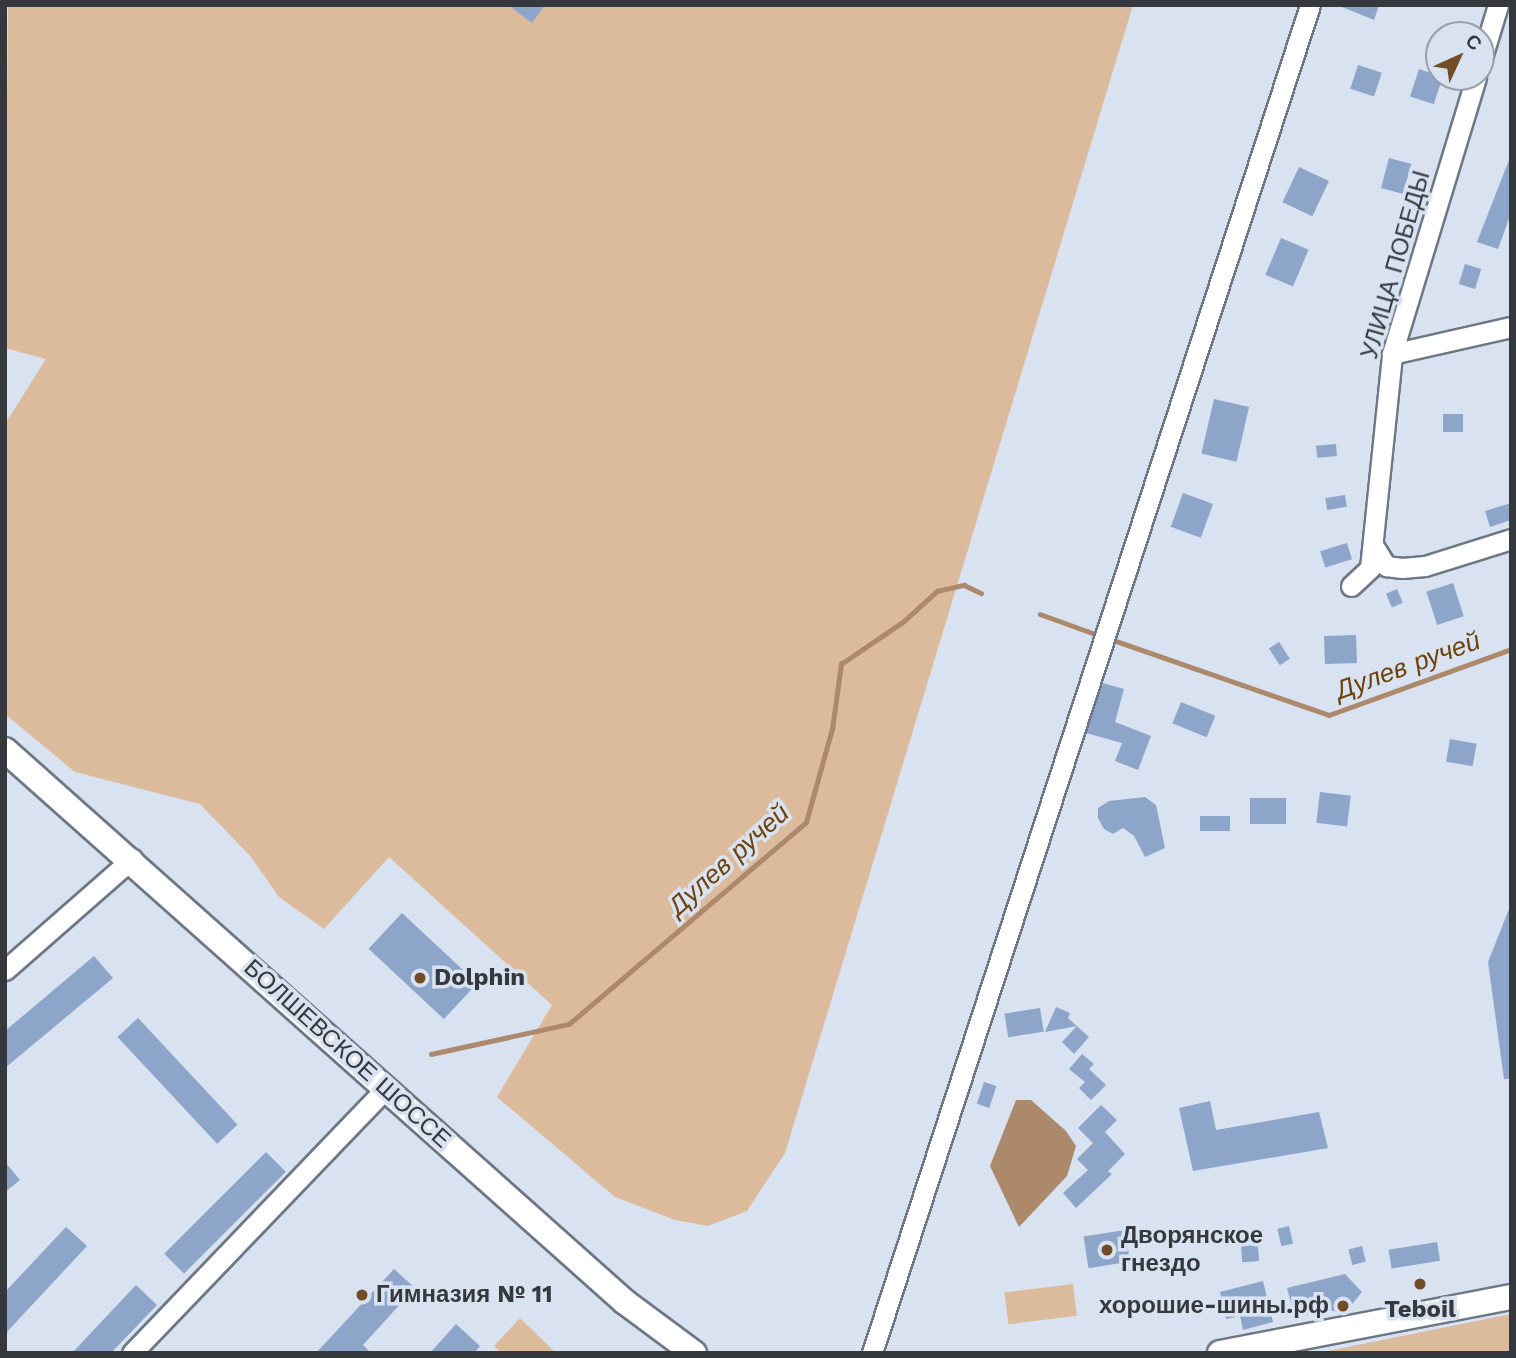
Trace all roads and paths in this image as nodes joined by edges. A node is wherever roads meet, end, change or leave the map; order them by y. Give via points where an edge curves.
1 (1310, 5) edge
2 (1472, 91) edge
3 (1511, 327) edge
4 (1392, 354) junction
5 (1511, 538) edge
6 (1373, 545) junction
7 (1351, 586) dead end
8 (5, 750) edge
9 (132, 859) junction
10 (5, 970) edge
11 (385, 1089) junction
12 (1511, 1297) edge
13 (132, 1353) edge
14 (694, 1353) edge
15 (872, 1353) edge
16 (1220, 1353) edge

1 - 15 street
2 - 4 street, УЛИЦА ПОБЕДЫ
3 - 4 street
4 - 6 street, УЛИЦА ПОБЕДЫ
5 - 6 street via 1425,566 1402,568 1386,566
6 - 7 street, УЛИЦА ПОБЕДЫ via 1370,568
8 - 9 main road, БОЛШЕВСКОЕ ШОССЕ
9 - 10 street
9 - 11 main road, БОЛШЕВСКОЕ ШОССЕ
11 - 13 street
11 - 14 main road, БОЛШЕВСКОЕ ШОССЕ via 625,1302
12 - 16 main road

